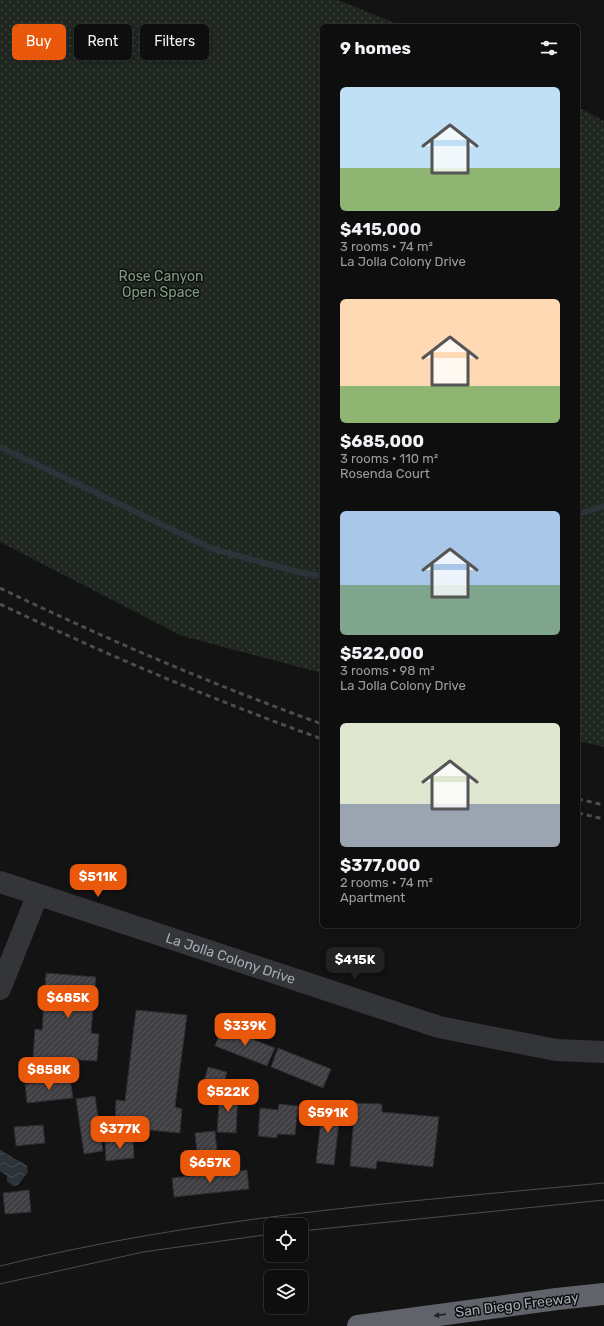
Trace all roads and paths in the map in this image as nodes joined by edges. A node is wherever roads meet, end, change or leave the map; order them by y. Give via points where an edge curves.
1 (0, 882) edge
2 (37, 896) junction
3 (0, 989) edge
4 (604, 1052) edge
5 (604, 1294) edge
6 (358, 1326) edge

1 - 2 street, La Jolla Colony Drive
2 - 3 street
2 - 4 street, La Jolla Colony Drive via 439,1027 556,1050
5 -> 6 highway, San Diego Freeway

